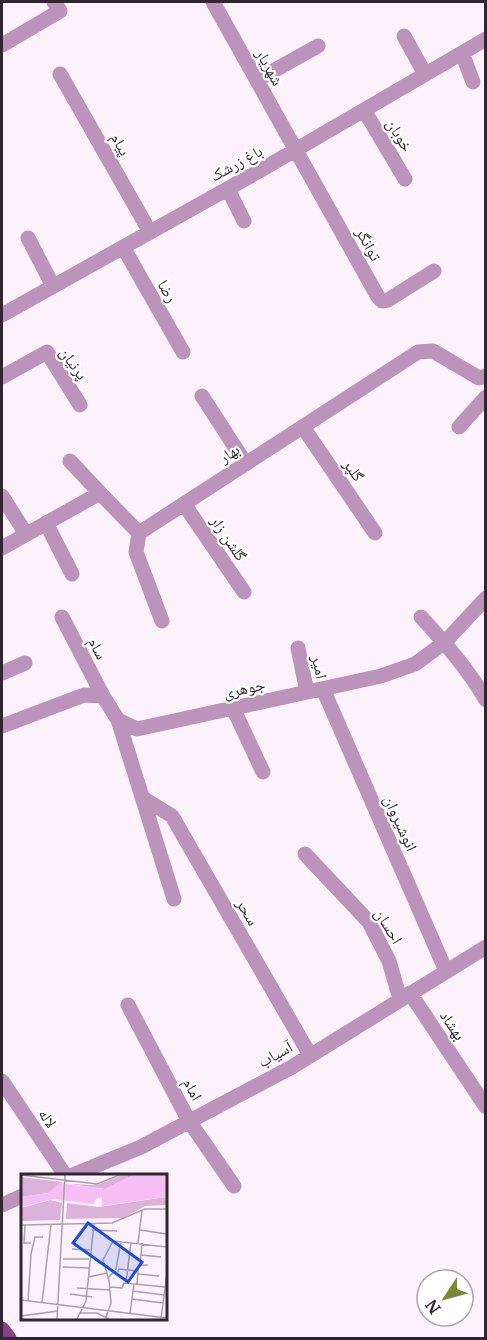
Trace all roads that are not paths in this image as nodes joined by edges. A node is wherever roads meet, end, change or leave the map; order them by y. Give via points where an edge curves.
1 (54, 2) edge
2 (213, 2) edge
3 (404, 36) dead end
4 (486, 39) edge
5 (2, 45) edge
6 (318, 46) dead end
7 (462, 52) junction
8 (60, 74) dead end
9 (425, 74) junction
10 (257, 80) junction
11 (473, 81) dead end
12 (364, 110) junction
13 (296, 150) junction
14 (405, 179) dead end
15 (228, 189) junction
16 (244, 221) dead end
17 (150, 232) junction
18 (28, 238) dead end
19 (123, 247) junction
20 (434, 271) dead end
21 (53, 286) junction
22 (2, 315) edge
23 (183, 352) dead end
24 (2, 377) edge
25 (483, 382) edge
26 (202, 396) dead end
27 (486, 397) edge
28 (80, 405) dead end
29 (303, 426) junction
30 (459, 427) dead end
31 (70, 461) dead end
32 (246, 464) junction
33 (100, 493) junction
34 (2, 496) edge
35 (184, 504) junction
36 (46, 523) junction
37 (139, 533) junction
38 (375, 533) dead end
39 (26, 534) junction
40 (2, 548) edge
41 (72, 574) dead end
42 (244, 592) dead end
43 (486, 598) edge
44 (62, 617) dead end
45 (421, 617) dead end
46 (162, 621) dead end
47 (445, 642) junction
48 (298, 648) dead end
49 (25, 663) dead end
50 (2, 673) edge
51 (323, 689) junction
52 (307, 692) junction
53 (103, 696) junction
54 (486, 700) edge
55 (233, 708) junction
56 (118, 720) junction
57 (2, 726) edge
58 (263, 772) dead end
59 (143, 798) junction
60 (305, 854) dead end
61 (174, 899) dead end
62 (486, 947) edge
63 (446, 971) junction
64 (405, 996) junction
65 (128, 1005) dead end
66 (310, 1055) junction
67 (2, 1081) edge
68 (486, 1107) edge
69 (189, 1121) junction
70 (64, 1174) edge
71 (75, 1174) edge
72 (234, 1186) dead end
73 (21, 1196) edge
74 (2, 1204) edge
75 (2, 1329) edge
76 (9, 1338) edge

1 - 5 street via 60,11
2 - 10 street, شهریار
3 - 9 street
4 - 7 street, باغ زرشک
6 - 10 street
7 - 9 street, باغ زرشک
7 - 11 street
8 - 17 street, پیام
9 - 12 street, باغ زرشک
10 - 13 street, شهریار
12 - 13 street, باغ زرشک
12 - 14 street, خوبان
13 - 15 street, باغ زرشک
13 - 20 street, توانگر via 382,301
15 - 16 street
15 - 17 street, باغ زرشک
17 - 19 street, باغ زرشک
18 - 21 street
19 - 21 street, باغ زرشک
19 - 23 street, رضا
21 - 22 street, باغ زرشک
24 - 28 street, پرنیان via 47,352
25 - 29 street, بهار via 434,351 418,352
26 - 32 street
27 - 30 street
29 - 32 street, بهار
29 - 38 street, گلپر
31 - 33 street
32 - 35 street, بهار
33 - 36 street
33 - 37 street
34 - 39 street
35 - 37 street, بهار
35 - 42 street, گلشن زار
36 - 39 street
36 - 41 street
37 - 46 street via 136,552
39 - 40 street
43 - 47 street, جوهری
44 - 53 street, سام
45 - 47 street
47 - 51 street, جوهری via 415,664
47 - 54 street
48 - 52 street, امیر
49 - 50 street
51 - 52 street, جوهری
51 - 63 street, انوشیروان
52 - 55 street, جوهری
53 - 56 street
53 - 57 street via 84,695
55 - 56 street, جوهری via 137,729
55 - 58 street
56 - 59 street
59 - 61 street
59 - 66 street, سحر via 172,816
60 - 64 street, احسان via 369,922
62 - 63 street, آسیاب
63 - 64 street, آسیاب
64 - 66 street, آسیاب
64 - 68 street, بهشاد
65 - 69 street, امام
66 - 69 street, آسیاب
67 - 70 street, لاله
69 - 71 street, آسیاب via 141,1147
69 - 72 street, امام
73 - 74 street
75 - 76 main road

